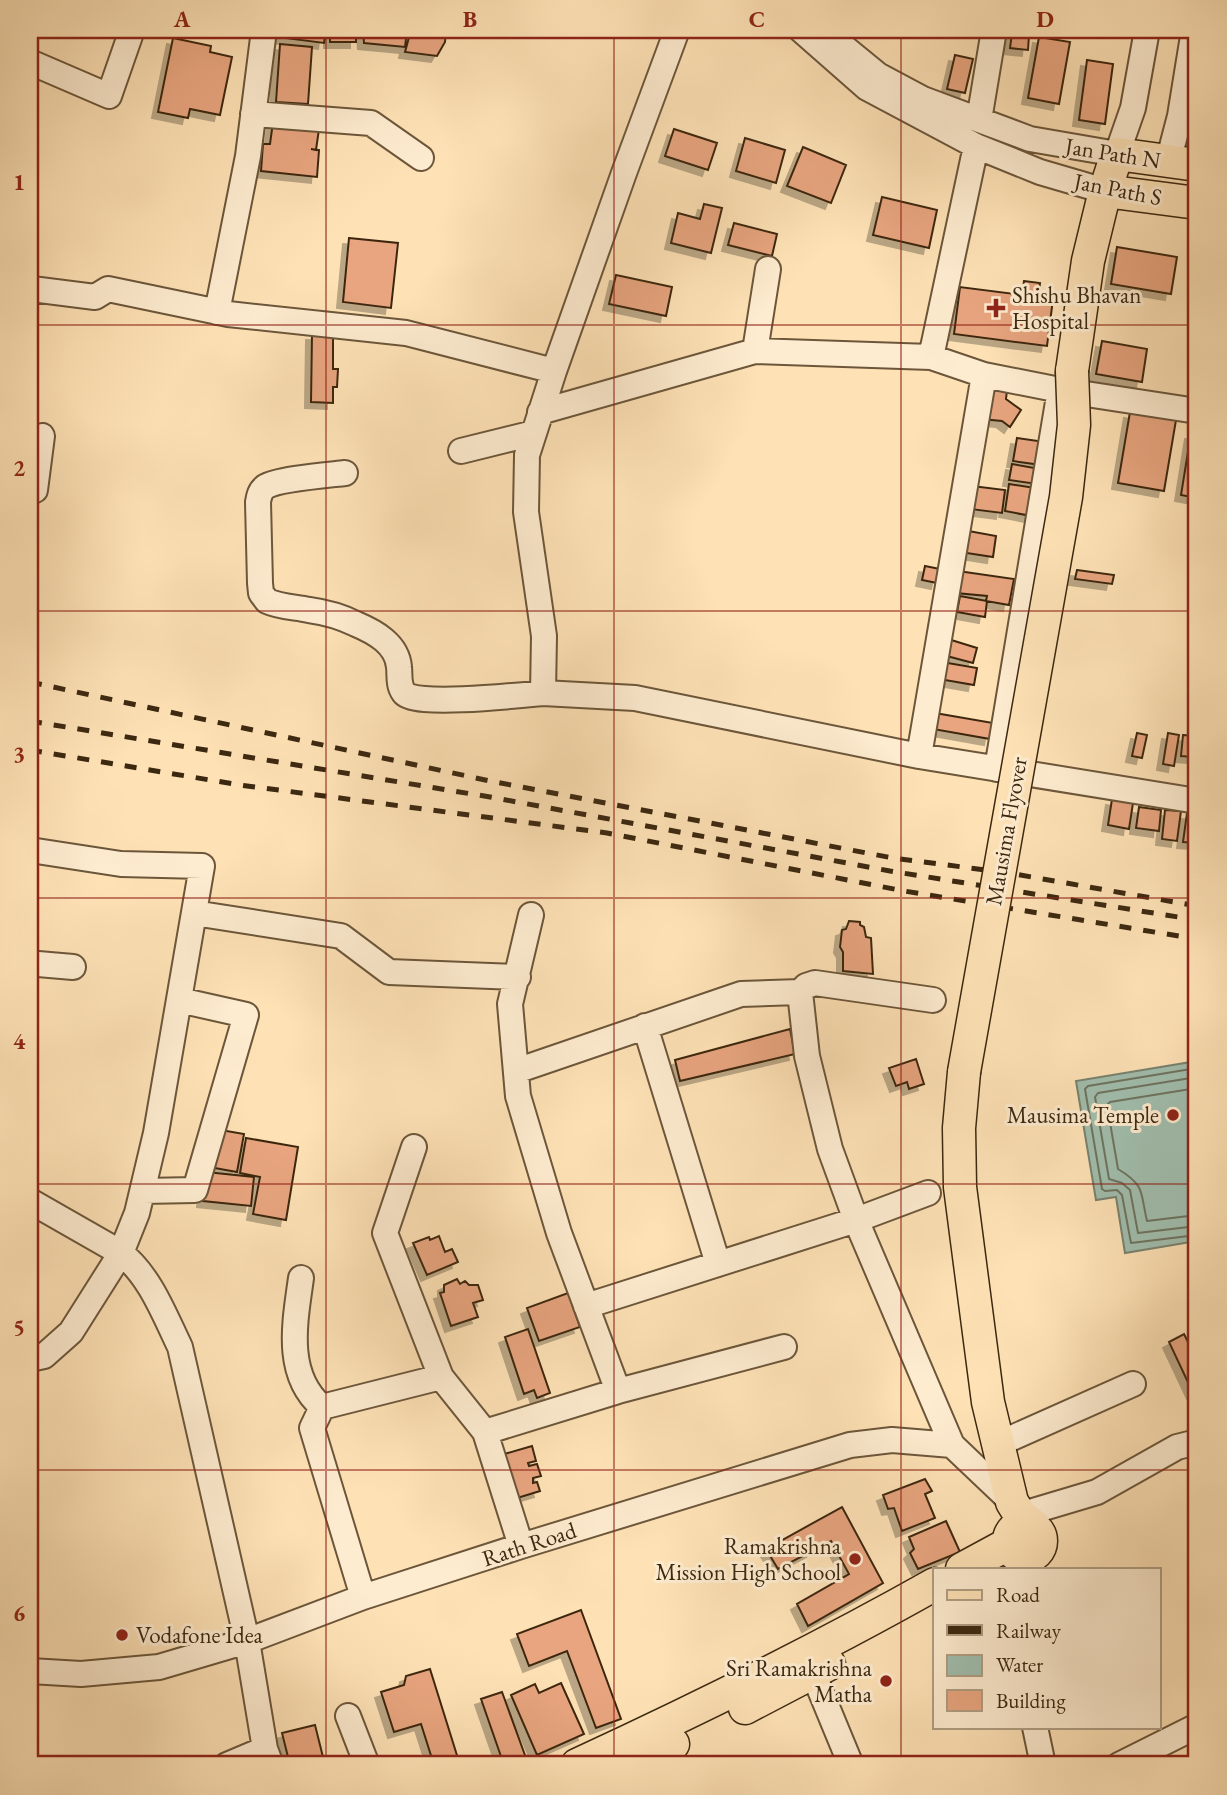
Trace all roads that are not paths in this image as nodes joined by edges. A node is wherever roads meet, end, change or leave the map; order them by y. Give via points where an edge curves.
1 (132, 30) edge
2 (264, 30) edge
3 (677, 30) edge
4 (801, 30) edge
5 (823, 30) edge
6 (994, 30) edge
7 (1147, 30) edge
8 (1194, 30) edge
9 (30, 62) edge
10 (253, 114) junction
11 (979, 120) junction
12 (976, 146) junction
13 (1117, 155) junction
14 (421, 158) dead end
15 (1183, 163) edge
16 (1105, 191) junction
17 (1163, 198) junction
18 (1197, 203) edge
19 (768, 269) dead end
20 (30, 293) edge
21 (217, 312) junction
22 (755, 351) junction
23 (931, 357) junction
24 (554, 371) junction
25 (985, 375) junction
26 (1066, 380) junction
27 (1197, 411) edge
28 (537, 423) junction
29 (42, 436) dead end
30 (461, 451) dead end
31 (345, 473) dead end
32 (30, 492) edge
33 (543, 693) junction
34 (919, 756) junction
35 (997, 769) junction
36 (1197, 801) edge
37 (30, 850) edge
38 (194, 913) junction
39 (531, 915) dead end
40 (30, 965) edge
41 (73, 967) dead end
42 (518, 977) junction
43 (800, 992) junction
44 (179, 1000) junction
45 (933, 1000) dead end
46 (645, 1027) junction
47 (516, 1071) junction
48 (414, 1147) dead end
49 (143, 1191) junction
50 (928, 1193) dead end
51 (30, 1201) edge
52 (856, 1220) junction
53 (121, 1252) junction
54 (718, 1264) junction
55 (301, 1278) dead end
56 (586, 1306) junction
57 (784, 1346) dead end
58 (35, 1352) edge
59 (441, 1377) junction
60 (1133, 1384) dead end
61 (618, 1391) junction
62 (322, 1408) junction
63 (485, 1432) junction
64 (1197, 1441) edge
65 (952, 1445) junction
66 (996, 1445) junction
67 (1016, 1535) edge
68 (521, 1546) junction
69 (964, 1568) edge
70 (933, 1585) edge
71 (363, 1597) junction
72 (933, 1608) edge
73 (247, 1641) junction
74 (30, 1671) edge
75 (813, 1673) junction
76 (348, 1717) dead end
77 (1197, 1726) edge
78 (1035, 1728) edge
79 (268, 1757) edge
80 (227, 1765) edge
81 (367, 1765) edge
82 (577, 1765) edge
83 (630, 1765) edge
84 (851, 1765) edge
85 (1044, 1765) edge
86 (1119, 1765) edge

1 - 9 street via 109,96
2 - 10 street
3 - 24 street
4 - 12 street, Jan Path S via 867,88
5 - 11 street, Jan Path N via 878,75 923,99
6 - 11 street
7 - 13 street via 1133,108
8 - 15 street via 1180,116
10 - 14 street via 371,123
10 - 21 street
11 - 13 street, Jan Path N via 1030,139
12 - 16 street, Jan Path S
12 - 23 street
13 - 15 main road, Jan Path N
13 - 16 main road, Mausima Flyover
15 - 17 main road
16 - 17 main road, Jan Path S
16 - 26 main road, Mausima Flyover
17 - 18 main road, Jan Path S
19 - 22 street
20 - 21 street via 32,289 95,297 108,289
21 - 24 street via 406,333
22 - 23 street
22 - 28 street
23 - 25 street
24 - 28 street
25 - 26 street
25 - 34 street
26 - 27 street
26 - 35 street
26 - 66 main road, Mausima Flyover, bridge via 1074,425 1066,497 964,1072 959,1128 960,1187
28 - 30 street
28 - 33 street via 527,455 526,512 544,636
29 - 32 street via 35,490
31 - 33 street via 274,483 263,489 258,502 260,583 267,601 355,623 389,643 396,654 399,682 409,697
33 - 34 street via 635,698
34 - 35 street
35 - 36 street
37 - 38 street via 121,864 202,866
38 - 42 street via 341,936 389,972
38 - 44 street
39 - 42 street
40 - 41 street
42 - 47 street via 510,1004
43 - 45 street via 815,983
43 - 46 street via 741,994
43 - 52 street via 807,1056 830,1149
44 - 49 street
44 - 49 street via 246,1015 195,1191
46 - 47 street
46 - 54 street
47 - 56 street via 518,1096
48 - 59 street via 385,1233
49 - 53 street
50 - 52 street
51 - 53 street
52 - 54 street
52 - 65 street
53 - 58 street via 71,1332
53 - 73 street via 147,1283 180,1347
54 - 56 street
55 - 62 street via 295,1324 297,1368 310,1396
56 - 61 street
57 - 61 street
59 - 62 street
59 - 63 street
60 - 66 street
61 - 63 street
62 - 71 street via 312,1428
63 - 68 street
64 - 67 street via 1177,1447
65 - 67 street
65 - 68 street, Rath Road via 892,1440 850,1445
66 - 67 main road, Mausima Flyover
67 - 69 main road
68 - 71 street, Rath Road
70 - 82 main road via 683,1716
71 - 73 street, Rath Road
72 - 75 main road
73 - 74 street, Rath Road via 159,1667 81,1674
73 - 79 street
75 - 83 main road
75 - 84 street
76 - 81 street
77 - 86 street
78 - 85 street
79 - 80 street

